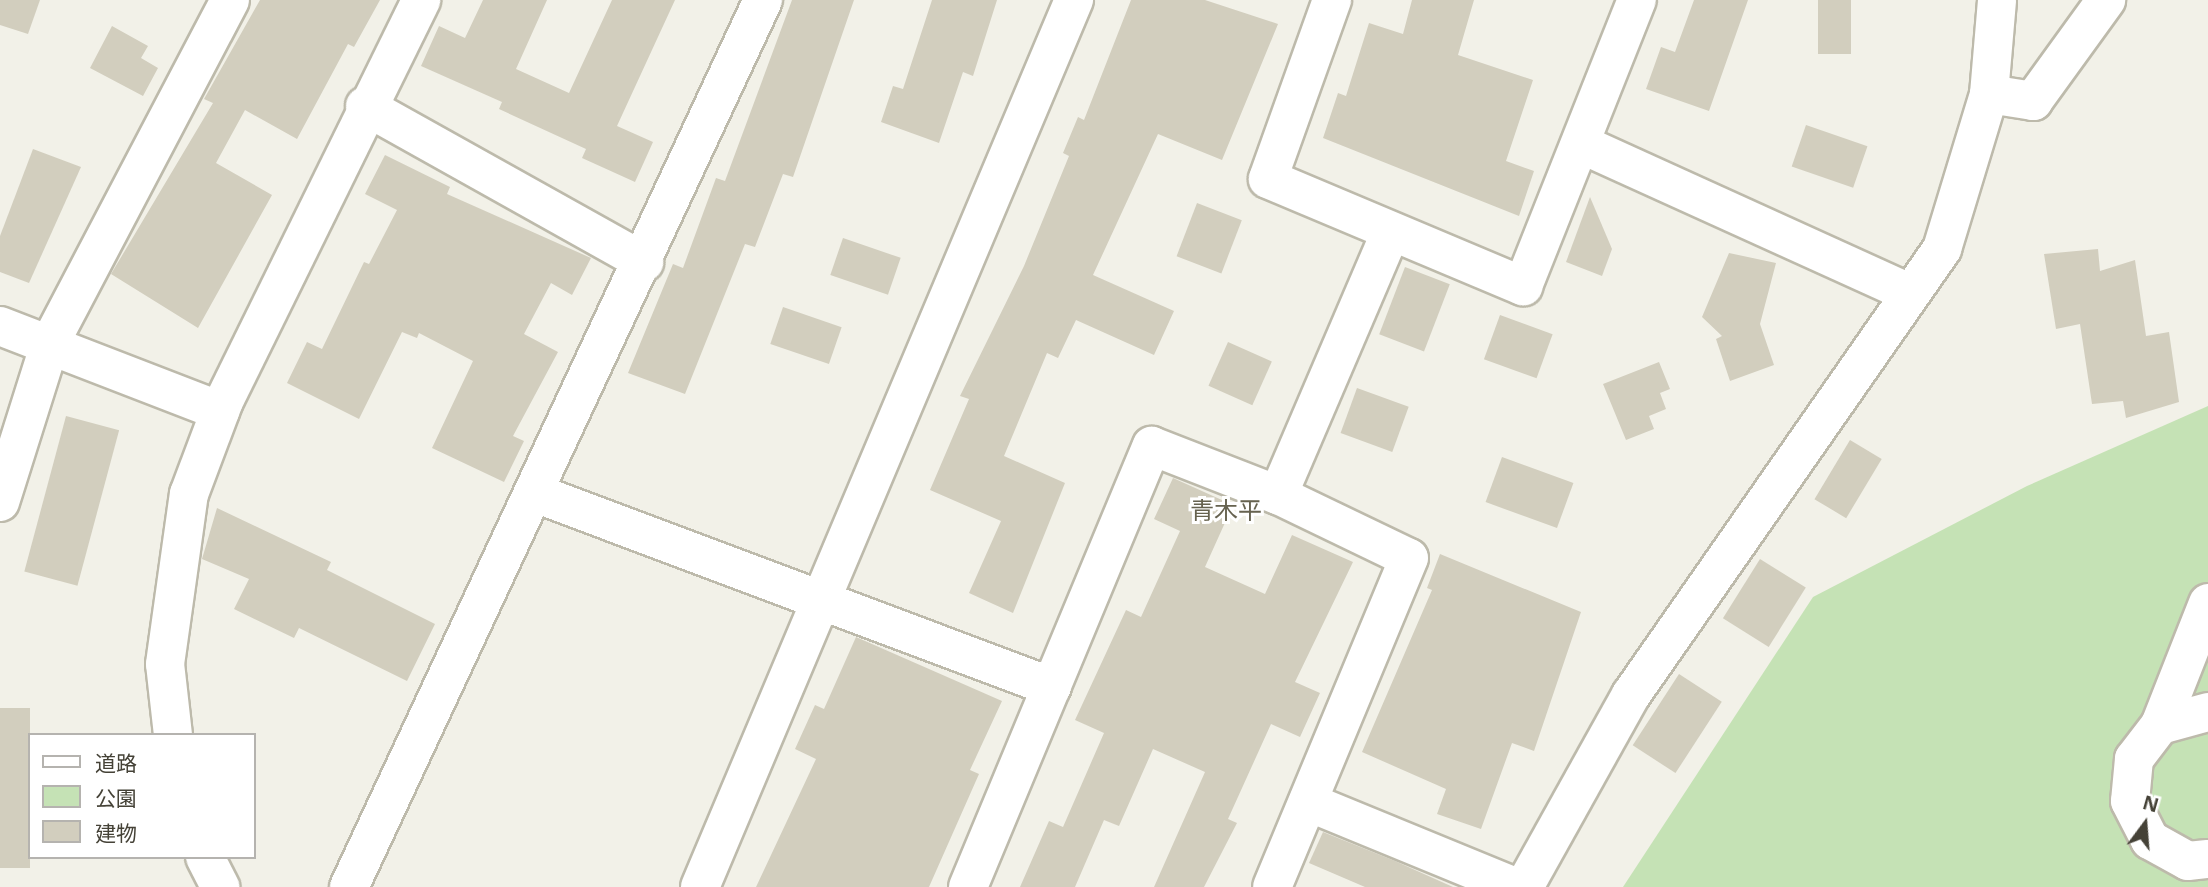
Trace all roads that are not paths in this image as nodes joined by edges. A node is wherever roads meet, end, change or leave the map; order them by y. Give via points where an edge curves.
1 (230, 0) edge
2 (421, 0) edge
3 (763, 0) edge
4 (1074, 0) edge
5 (1332, 0) edge
6 (1637, 0) edge
7 (1997, 0) edge
8 (2106, 0) edge
9 (1989, 94) junction
10 (365, 106) junction
11 (1581, 144) junction
12 (1390, 234) junction
13 (644, 262) junction
14 (1910, 293) junction
15 (0, 326) edge
16 (50, 344) junction
17 (220, 411) junction
18 (536, 492) junction
19 (1278, 495) junction
20 (0, 502) edge
21 (821, 596) junction
22 (2208, 603) edge
23 (1052, 687) junction
24 (2208, 712) edge
25 (2160, 725) junction
26 (173, 733) edge
27 (1308, 802) junction
28 (206, 859) edge
29 (2208, 859) edge
30 (220, 887) edge
31 (349, 887) edge
32 (700, 887) edge
33 (968, 887) edge
34 (1272, 887) edge
35 (1515, 887) edge
36 (1524, 887) edge

1 - 16 street
2 - 10 street
3 - 13 street
4 - 21 street
5 - 12 street via 1268,179
6 - 11 street
7 - 9 street
8 - 9 street via 2033,101
9 - 14 street via 1942,249
10 - 13 street
10 - 17 street
11 - 12 street via 1523,286
11 - 14 street
12 - 19 street
13 - 18 street
14 - 36 street via 1631,695
15 - 16 street
16 - 17 street
16 - 20 street
17 - 26 street via 190,494 174,579 165,664
18 - 21 street
18 - 31 street
19 - 23 street via 1152,446
19 - 27 street via 1409,558
21 - 23 street
21 - 32 street
22 - 25 street
23 - 33 street
24 - 25 street
25 - 29 street via 2134,759 2130,801 2150,839 2188,861
27 - 34 street
27 - 35 street
28 - 30 street

